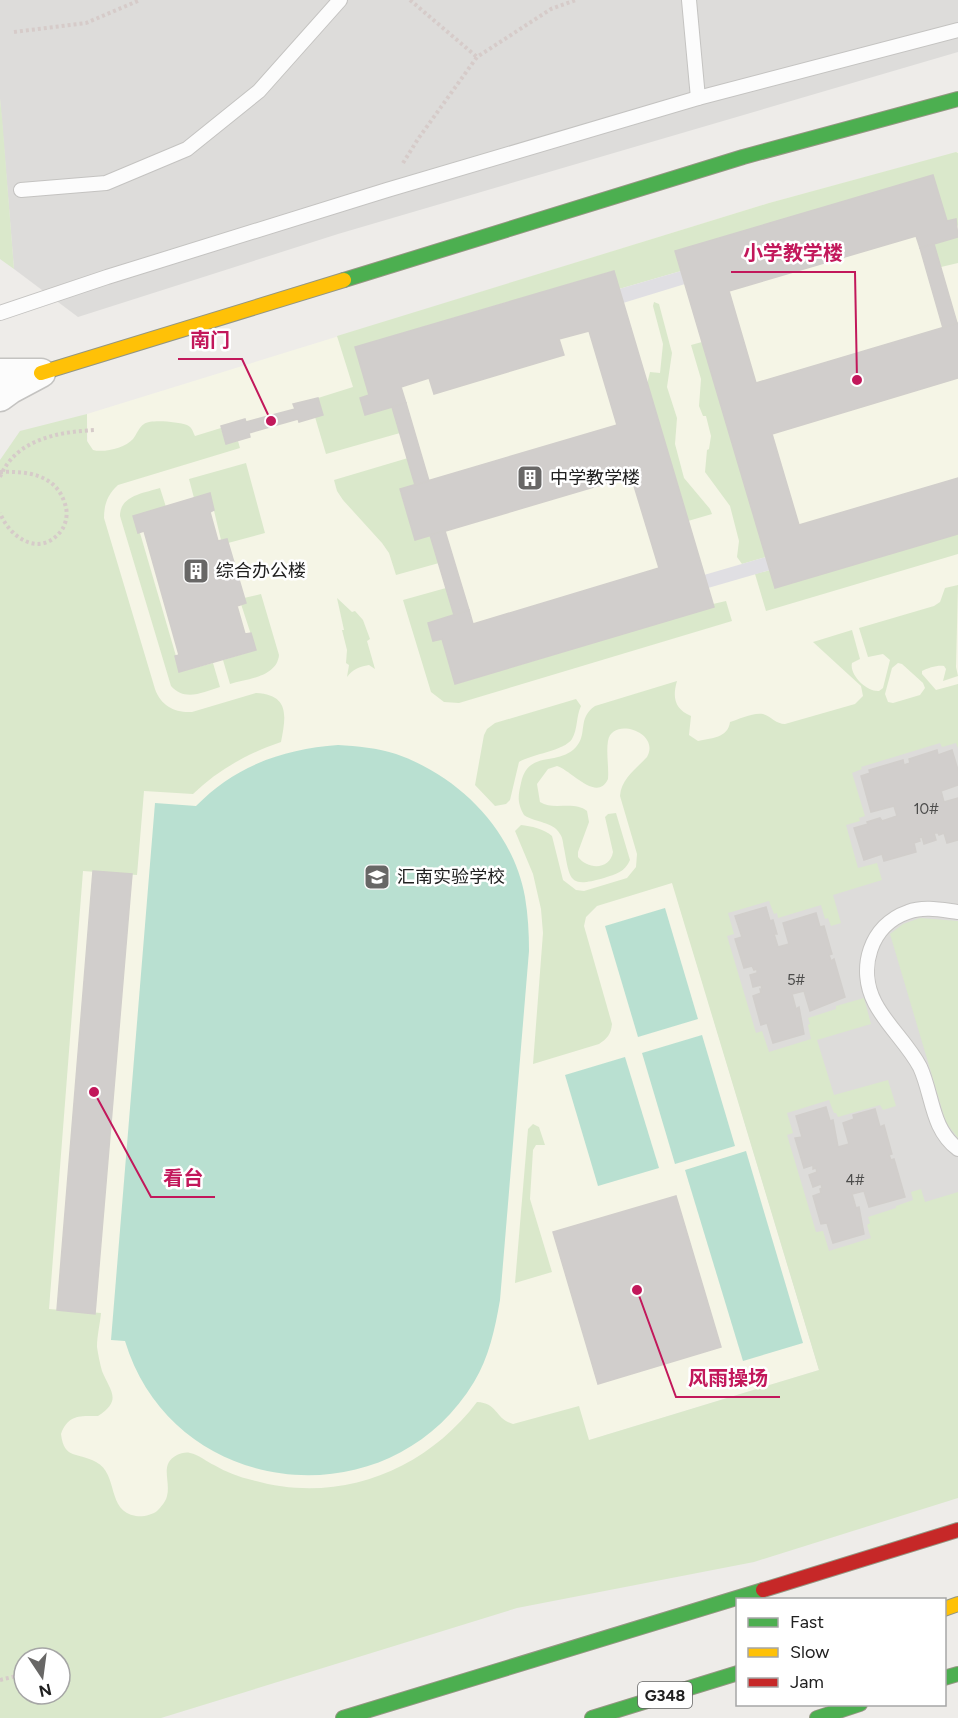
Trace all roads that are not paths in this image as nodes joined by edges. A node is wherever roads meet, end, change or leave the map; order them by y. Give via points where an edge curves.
1 (340, 0) edge
2 (688, 0) edge
3 (958, 30) edge
4 (698, 98) junction
5 (958, 99) edge
6 (21, 190) dead end
7 (0, 313) edge
8 (0, 373) edge
9 (41, 373) junction
10 (0, 397) edge
11 (958, 912) edge
12 (958, 1149) edge
13 (958, 1530) edge
14 (736, 1674) edge
15 (854, 1706) edge
16 (343, 1718) edge
17 (592, 1718) edge
18 (817, 1718) edge

1 - 6 lane via 259,91 187,150 106,183
2 - 4 lane
3 - 4 lane
4 - 7 lane via 387,190
5 - 9 main road via 743,157
8 - 9 street
9 - 10 street
11 - 12 lane via 921,909 899,916 878,935 867,964 868,986 875,1004 917,1063 941,1131
13 - 16 main road
14 - 17 main road, G348
15 - 18 main road

